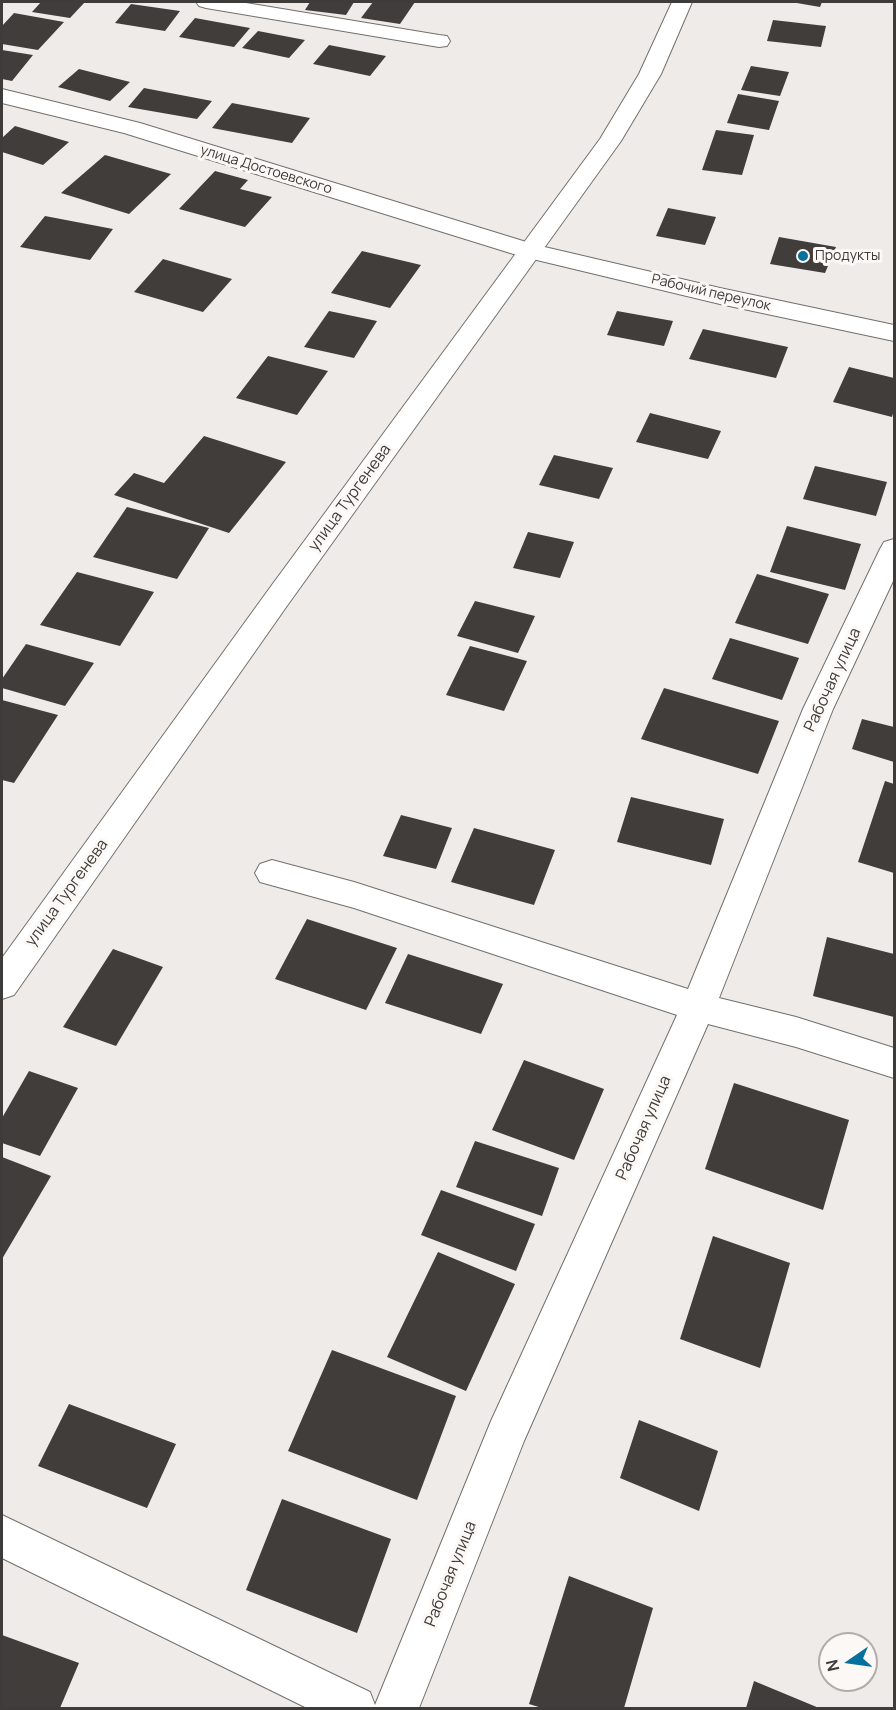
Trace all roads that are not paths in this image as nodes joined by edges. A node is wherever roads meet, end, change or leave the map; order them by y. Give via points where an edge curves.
1 (206, 2) edge
2 (682, 2) edge
3 (439, 41) dead end
4 (2, 96) edge
5 (529, 252) junction
6 (894, 333) edge
7 (894, 549) edge
8 (272, 873) dead end
9 (2, 985) edge
10 (698, 1007) junction
11 (894, 1063) edge
12 (2, 1536) edge
13 (354, 1708) edge
14 (397, 1708) edge

1 - 3 street
2 - 5 street, улица Тургенева via 650,74 610,141
4 - 5 street, улица Достоевского via 132,128
5 - 6 street, Рабочий переулок
5 - 9 street, улица Тургенева
7 - 10 street, Рабочая улица via 818,709
8 - 10 street
10 - 11 street
10 - 14 street, Рабочая улица via 507,1434
12 - 13 street

